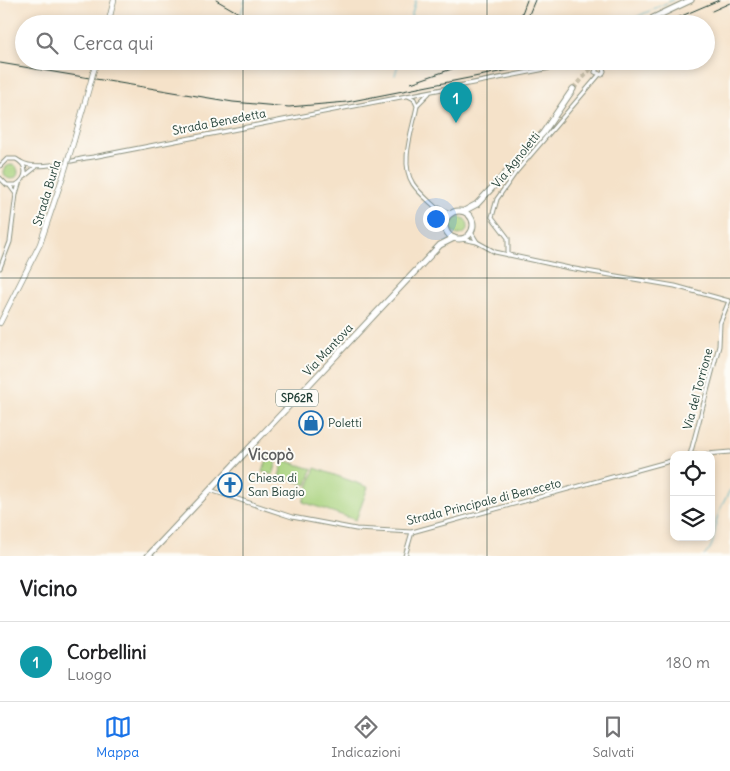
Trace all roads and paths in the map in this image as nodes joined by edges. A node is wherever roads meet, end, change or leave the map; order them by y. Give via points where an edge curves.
1 (114, 0) edge
2 (692, 0) edge
3 (110, 15) edge
4 (660, 15) tunnel mouth
5 (94, 70) edge
6 (539, 70) edge
7 (601, 70) junction
8 (595, 71) junction
9 (590, 84) junction
10 (573, 88) tunnel mouth
11 (434, 90) junction
12 (422, 92) junction
13 (402, 96) junction
14 (422, 98) junction
15 (414, 99) junction
16 (417, 106) junction
17 (21, 162) junction
18 (0, 166) edge
19 (38, 166) junction
20 (25, 176) junction
21 (0, 179) edge
22 (19, 184) junction
23 (10, 186) junction
24 (16, 194) junction
25 (477, 204) junction
26 (437, 208) junction
27 (464, 211) junction
28 (450, 213) junction
29 (446, 218) junction
30 (472, 218) junction
31 (445, 230) junction
32 (471, 232) junction
33 (454, 238) junction
34 (462, 239) junction
35 (477, 242) junction
36 (440, 245) junction
37 (508, 255) junction
38 (0, 268) edge
39 (730, 301) edge
40 (0, 323) edge
41 (691, 451) edge
42 (730, 452) edge
43 (715, 453) edge
44 (670, 461) edge
45 (210, 490) junction
46 (412, 532) junction
47 (148, 556) edge
48 (405, 556) edge

1 - 3 main road
2 - 4 main road
5 - 40 main road, Strada Burla, bridge via 40,244
6 - 11 street, Strada Benedetta
7 - 8 street, Via Agnoletti
7 - 8 street
7 - 9 street, Via Agnoletti
8 - 9 street, Via Agnoletti
9 - 37 street, Via Agnoletti via 497,198 492,217 508,238
10 - 25 main road via 543,133
11 - 12 street, Strada Benedetta
11 - 14 street, Strada Benedetta
12 - 13 street, Strada Benedetta
12 - 15 street
13 - 15 street, Strada Benedetta
13 - 19 street, Strada Benedetta
14 - 15 street, Strada Benedetta
14 - 16 street, Strada Benedetta
15 - 16 street
16 - 26 street, Strada Benedetta via 408,174
17 - 18 street, Strada Benedetta via 11,159
17 - 19 street, Strada Benedetta
17 - 20 street
19 - 20 street, Strada Benedetta
20 - 22 street, Strada Benedetta
21 - 23 street
22 - 23 street
22 - 24 street
23 - 24 street
24 - 38 street via 10,242
25 - 27 main road
25 - 30 main road
26 - 28 street, Strada Benedetta
26 - 29 street, Strada Benedetta
27 - 28 main road
27 - 30 main road
28 - 29 main road
29 - 31 main road, Via Mantova / SP62R
30 - 32 main road
31 - 33 main road
31 - 36 main road, Via Mantova / SP62R
32 - 34 main road
32 - 35 street
33 - 34 main road
33 - 36 main road, Via Mantova / SP62R
34 - 35 street
35 - 37 street via 490,251
36 - 45 main road, Via Mantova / SP62R
37 - 39 street via 675,286
39 - 41 street, Via del Torrione via 720,323 719,346
42 - 43 street
44 - 46 street, Strada Principale di Beneceto
45 - 46 street, Strada Principale di Beneceto via 292,517 356,529
45 - 47 main road, Via Mantova / SP62R
46 - 48 street

